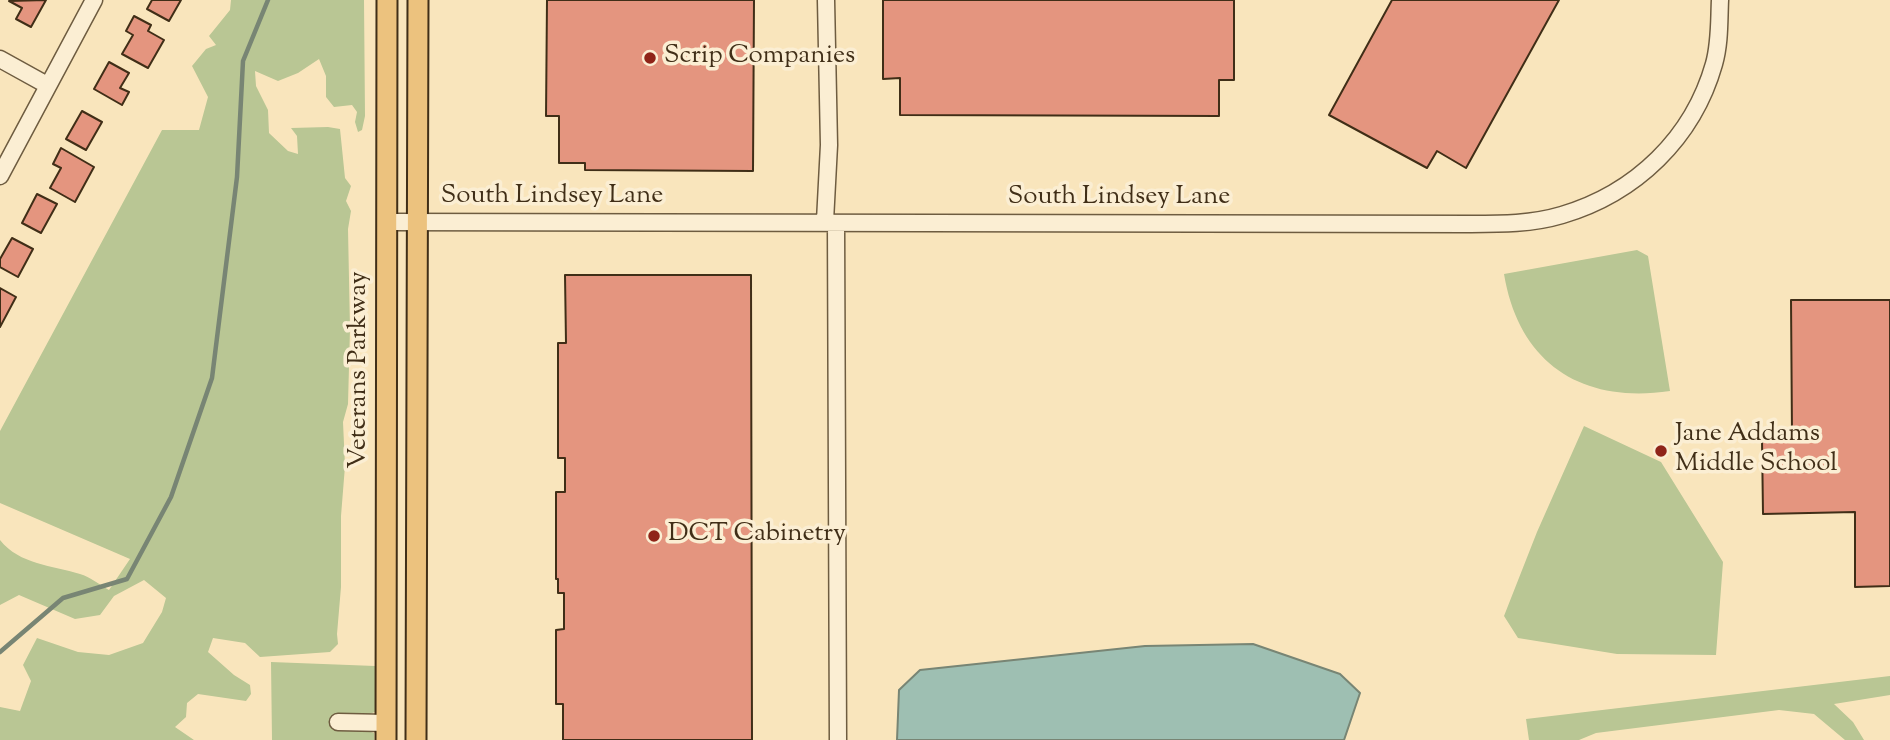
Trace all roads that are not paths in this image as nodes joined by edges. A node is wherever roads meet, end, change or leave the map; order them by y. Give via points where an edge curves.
1 (94, 0) edge
2 (387, 0) edge
3 (418, 0) edge
4 (826, 0) edge
5 (1720, 0) edge
6 (0, 60) edge
7 (47, 85) junction
8 (0, 176) edge
9 (387, 222) junction
10 (831, 222) junction
11 (416, 223) junction
12 (338, 722) dead end
13 (386, 731) edge
14 (416, 740) edge
15 (838, 740) edge

1 - 7 street
2 - 9 main road, Veterans Parkway
3 - 11 main road
4 - 10 street
5 - 10 street, South Lindsey Lane via 1715,62 1702,97 1675,141 1634,181 1560,216 1471,225
6 - 7 street
7 - 8 street
9 - 11 street, South Lindsey Lane
9 - 13 main road, Veterans Parkway
10 - 11 street, South Lindsey Lane
10 - 15 street
11 - 14 main road
12 - 13 street

